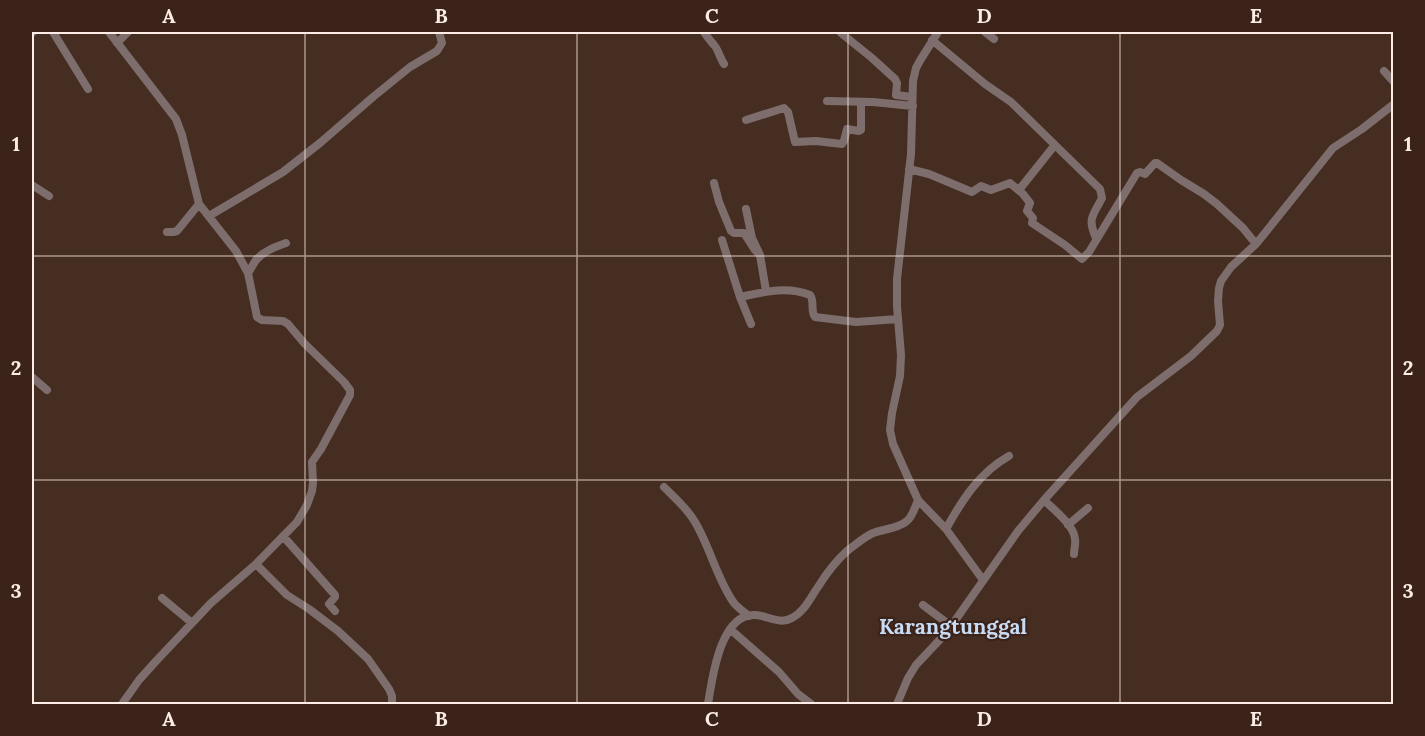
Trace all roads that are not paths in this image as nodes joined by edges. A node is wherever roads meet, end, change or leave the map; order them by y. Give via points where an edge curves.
1 (52, 32) edge
2 (109, 32) edge
3 (128, 32) edge
4 (439, 32) edge
5 (704, 32) edge
6 (938, 32) edge
7 (985, 32) edge
8 (841, 33) dead end
9 (994, 39) dead end
10 (932, 40) junction
11 (117, 43) junction
12 (724, 64) dead end
13 (1384, 71) dead end
14 (1394, 82) edge
15 (88, 88) dead end
16 (912, 97) junction
17 (827, 101) dead end
18 (861, 102) junction
19 (1394, 104) edge
20 (913, 106) junction
21 (746, 120) dead end
22 (1054, 146) junction
23 (909, 169) junction
24 (714, 183) dead end
25 (32, 185) edge
26 (1019, 190) junction
27 (49, 196) dead end
28 (199, 204) junction
29 (746, 209) dead end
30 (209, 216) junction
31 (167, 232) dead end
32 (1096, 238) junction
33 (722, 240) dead end
34 (286, 243) dead end
35 (1256, 244) junction
36 (760, 255) junction
37 (248, 273) junction
38 (766, 291) junction
39 (740, 297) junction
40 (898, 319) junction
41 (751, 324) dead end
42 (32, 377) edge
43 (47, 390) dead end
44 (1009, 456) dead end
45 (664, 487) dead end
46 (918, 500) junction
47 (1044, 500) junction
48 (1088, 508) dead end
49 (1068, 525) junction
50 (946, 529) junction
51 (283, 536) junction
52 (1074, 554) dead end
53 (256, 564) junction
54 (984, 580) junction
55 (162, 598) dead end
56 (923, 604) dead end
57 (335, 611) dead end
58 (749, 615) junction
59 (192, 623) junction
60 (951, 626) junction
61 (730, 629) junction
62 (122, 705) edge
63 (392, 705) edge
64 (708, 705) edge
65 (811, 705) edge
66 (897, 705) edge

1 - 15 street
2 - 11 street
3 - 11 street
4 - 30 street via 442,43 437,51 373,96 283,171
5 - 12 street
6 - 10 street
7 - 9 street
8 - 16 street via 896,79 896,95
10 - 16 street via 916,68
10 - 22 street via 1011,102
11 - 28 street via 176,119
13 - 14 street
16 - 20 street
17 - 18 street
18 - 20 street
18 - 21 street via 861,130 847,129 842,144 796,142 783,107
19 - 35 street via 1334,148
20 - 23 street
22 - 26 street
22 - 32 street via 1101,191 1101,200 1091,218
23 - 26 street via 970,192 981,186 991,190 1009,183
23 - 40 street via 897,279
24 - 36 street via 731,231 744,233
25 - 27 street
26 - 32 street via 1030,203 1027,212 1034,218 1032,222 1080,258 1087,255
28 - 30 street
28 - 31 street via 177,231
29 - 36 street
30 - 37 street
32 - 35 street via 1137,173 1146,174 1157,163 1217,204
33 - 39 street
34 - 37 street via 267,252
35 - 47 street via 1221,281 1217,331 1137,397
36 - 38 street
37 - 51 street via 258,318 288,324 350,390 349,399 312,462 313,483 307,505
38 - 39 street
38 - 40 street via 789,289 810,295 815,317 856,322
39 - 41 street
40 - 46 street via 900,376 890,430
42 - 43 street
44 - 50 street via 980,478
45 - 58 street via 693,518 736,606
46 - 50 street
46 - 58 street via 905,523 868,535 847,551 795,617 780,621
47 - 49 street
47 - 54 street
48 - 49 street
49 - 52 street via 1074,535
50 - 54 street
51 - 53 street
51 - 57 street via 334,594 336,597 329,605
53 - 59 street
53 - 63 street via 287,595 338,631 368,659 389,689
54 - 60 street
55 - 59 street
56 - 60 street
58 - 61 street
59 - 62 street via 151,666
60 - 66 street via 916,665
61 - 64 street via 715,666
61 - 65 street

